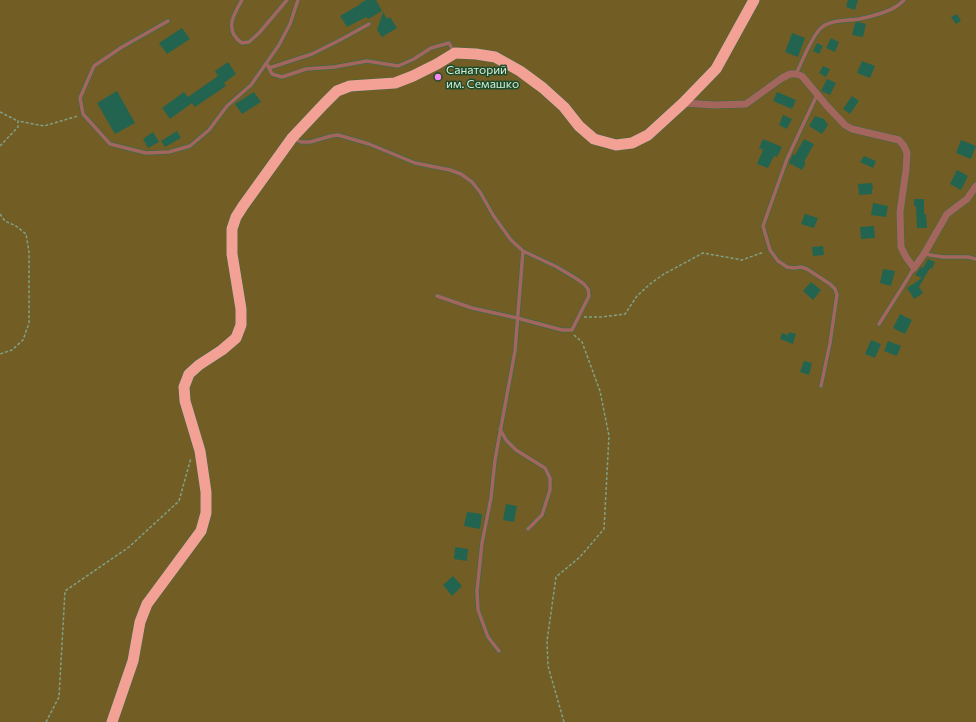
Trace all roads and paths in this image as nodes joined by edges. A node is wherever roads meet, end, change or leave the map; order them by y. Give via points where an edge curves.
1 (242, 0) edge
2 (287, 0) edge
3 (298, 0) edge
4 (754, 0) edge
5 (904, 0) edge
6 (168, 20) dead end
7 (369, 24) dead end
8 (455, 53) junction
9 (268, 66) junction
10 (796, 74) junction
11 (817, 94) junction
12 (683, 103) junction
13 (0, 112) edge
14 (83, 114) junction
15 (18, 121) junction
16 (292, 138) junction
17 (0, 146) edge
18 (976, 186) edge
19 (0, 214) edge
20 (770, 250) junction
21 (523, 251) junction
22 (924, 254) junction
23 (976, 259) edge
24 (914, 268) junction
25 (437, 296) dead end
26 (579, 317) junction
27 (517, 318) junction
28 (879, 324) dead end
29 (572, 330) junction
30 (0, 354) edge
31 (821, 386) dead end
32 (500, 429) junction
33 (190, 458) dead end
34 (528, 529) dead end
35 (499, 651) dead end
36 (46, 722) edge
37 (112, 722) edge
38 (564, 722) edge

1 - 2 lane via 234,13 231,28 235,39 242,43 249,42 259,34
3 - 9 lane via 290,24
4 - 12 highway via 716,69
5 - 10 lane via 888,11 860,19 833,22 820,29
6 - 14 lane via 94,66 80,98
7 - 9 lane via 312,54
8 - 9 lane via 449,43 431,48 398,66 367,61 306,69 282,77 272,74
8 - 12 highway via 496,57 543,88 594,139 616,145 632,143 648,135
8 - 16 highway via 395,83 350,86 338,91
9 - 14 lane via 190,146 169,152 146,154 110,144
10 - 11 street via 802,76
10 - 12 street via 782,78 746,104
11 - 20 lane via 787,159 763,226
11 - 24 street via 845,125 899,140 904,146 907,153 900,212 901,248
13 - 15 path
14 - 15 path via 44,126
15 - 17 path via 18,127
16 - 21 lane via 310,142 338,135 369,144 415,163 461,174 472,182 511,240
16 - 37 highway via 243,206 232,229 232,254 241,309 241,325 236,338 199,365 190,374 184,387 185,401 200,451 206,492 206,513 202,531 147,604 140,622 133,661
18 - 22 street via 967,199 947,214
19 - 30 path via 5,221 26,234 29,252 29,323 23,340 12,350
20 - 26 path via 742,260 703,253 650,284 637,296 625,314
20 - 31 lane via 778,261 787,267 801,267 835,289 837,295
21 - 26 lane via 557,267 584,284 588,289 588,296
21 - 27 lane
22 - 23 lane
22 - 24 street
24 - 28 lane
25 - 27 lane via 472,308
26 - 29 lane
27 - 29 lane via 562,330
27 - 32 lane via 515,351
29 - 38 path via 575,337 582,342 600,391 609,436 604,529 580,557 556,577 547,641 548,666
32 - 34 lane via 516,450 545,468 550,478 550,490 542,515
32 - 35 lane via 477,591 478,610 488,637
33 - 36 path via 179,501 129,547 65,591 60,697

